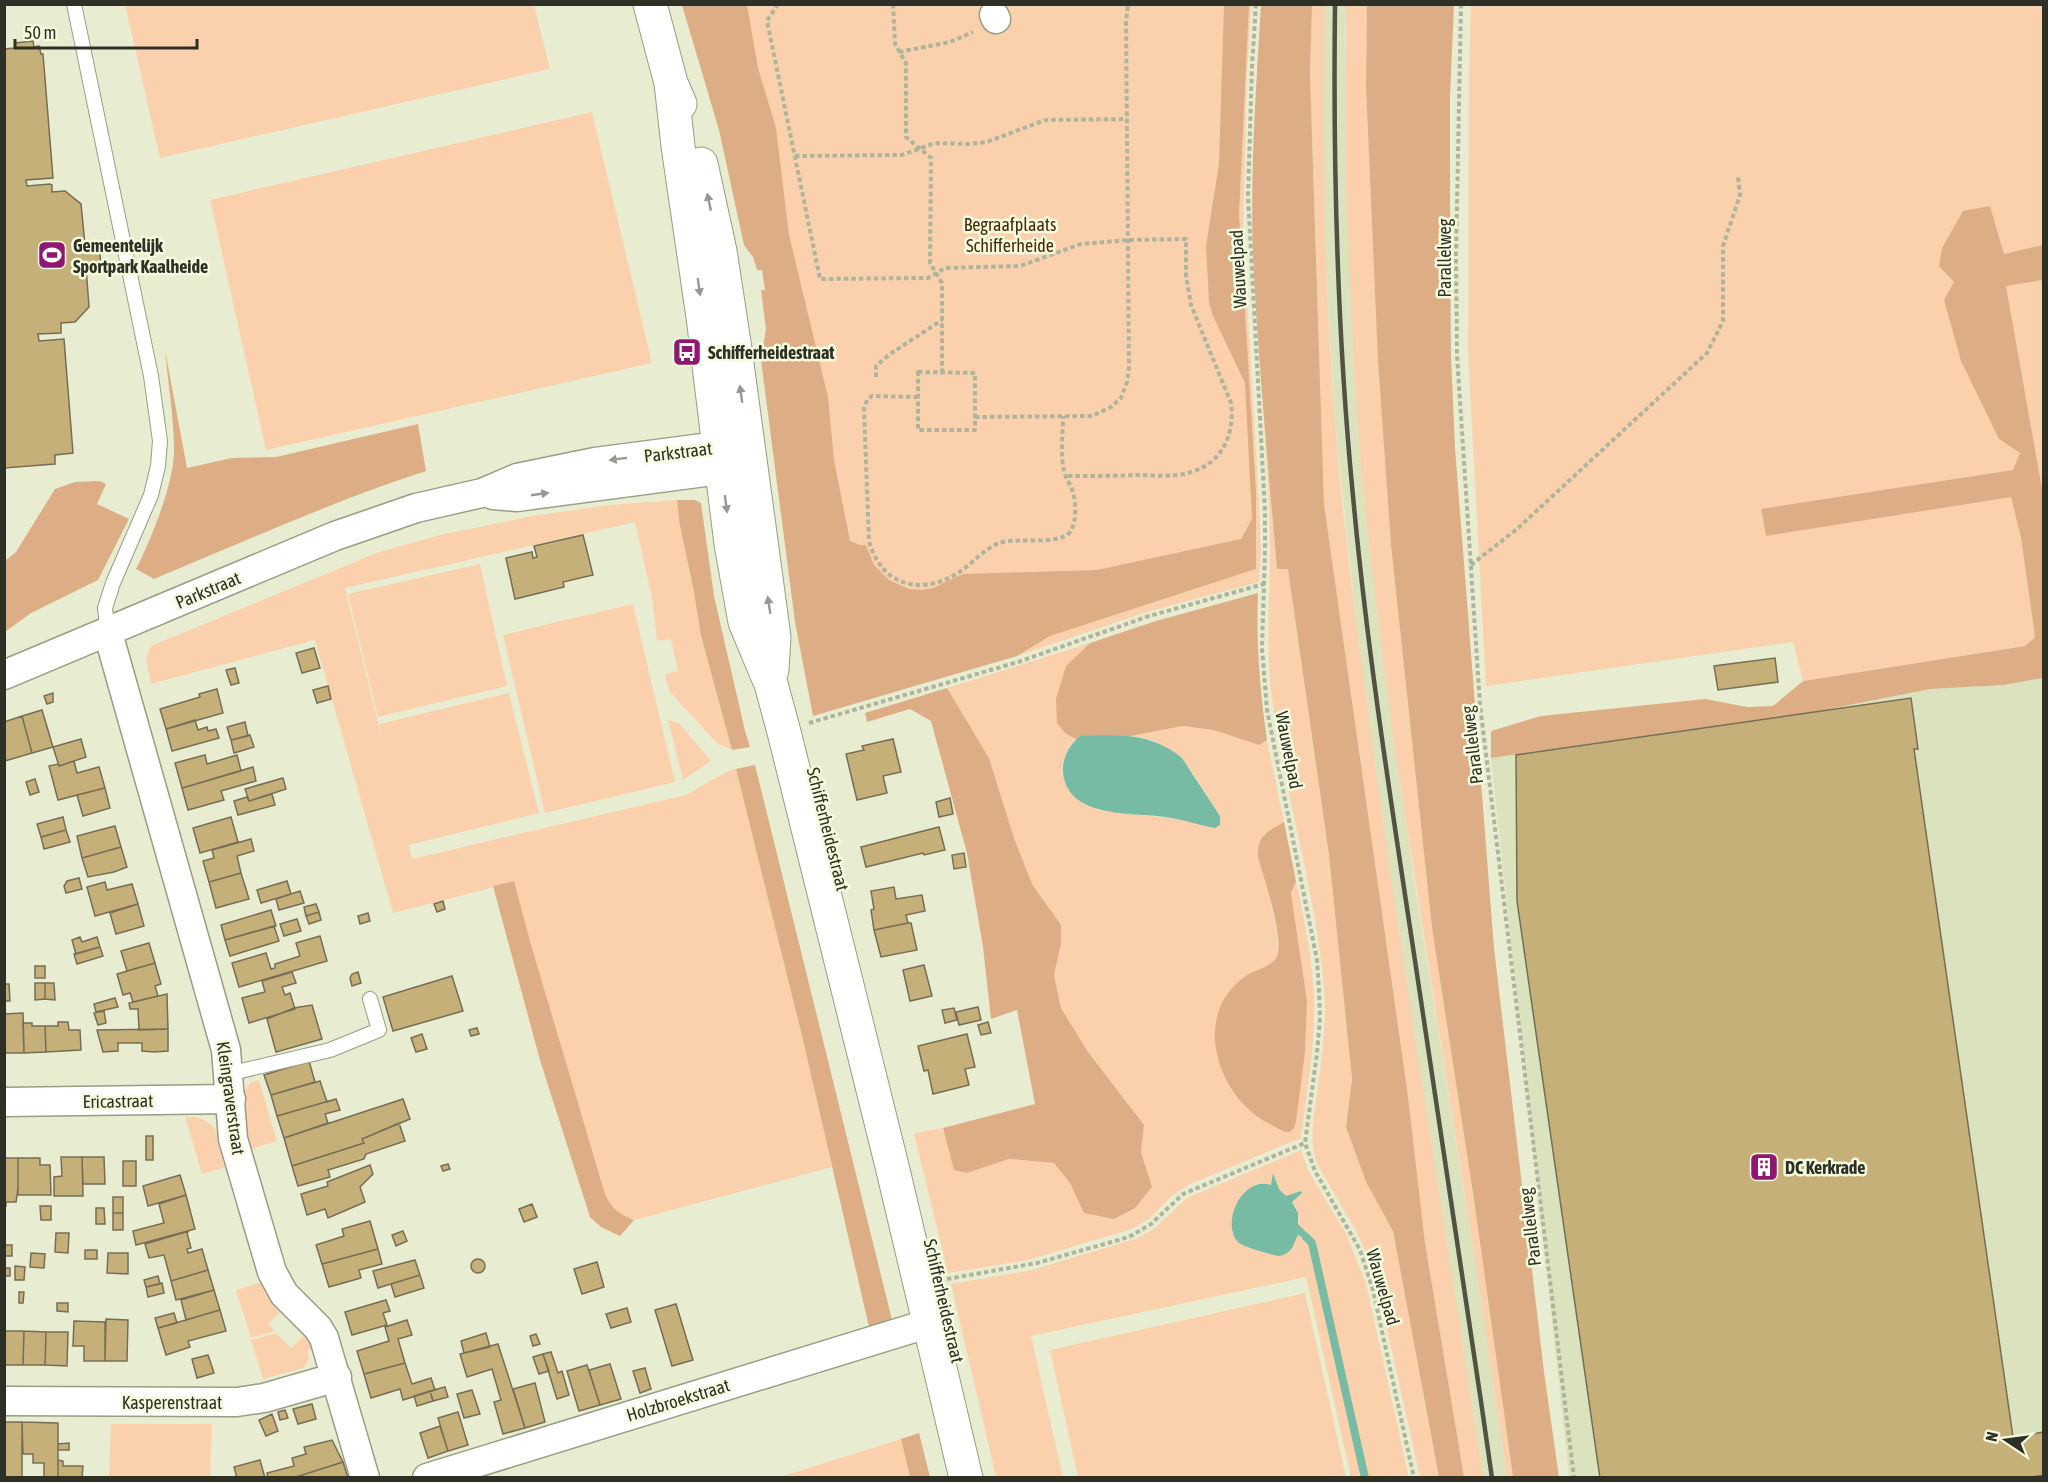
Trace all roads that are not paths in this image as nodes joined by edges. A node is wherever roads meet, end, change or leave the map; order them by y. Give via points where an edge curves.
1 (74, 4) edge
2 (650, 4) edge
3 (729, 456) junction
4 (108, 633) junction
5 (4, 675) edge
6 (370, 999) dead end
7 (229, 1086) junction
8 (4, 1102) edge
9 (930, 1323) junction
10 (337, 1377) junction
11 (4, 1401) edge
12 (365, 1478) edge
13 (427, 1478) edge
14 (966, 1478) edge

1 - 4 lane via 151,376 160,441 151,495 105,608
2 - 3 street, Schifferheidestraat via 671,83 703,317
3 - 4 street, Parkstraat via 595,462 517,478 482,493 416,508 335,536
3 - 9 street, Schifferheidestraat via 774,637 771,684
4 - 5 street, Parkstraat
4 - 7 street, Kleingraverstraat via 226,1050
6 - 7 lane via 379,1030
7 - 8 street, Ericastraat
7 - 10 street, Kleingraverstraat via 233,1139 272,1272 284,1294 318,1328 329,1348
9 - 13 street, Holzbroekstraat
9 - 14 street, Schifferheidestraat
10 - 11 street, Kasperenstraat via 237,1402
10 - 12 street, Kleingraverstraat

